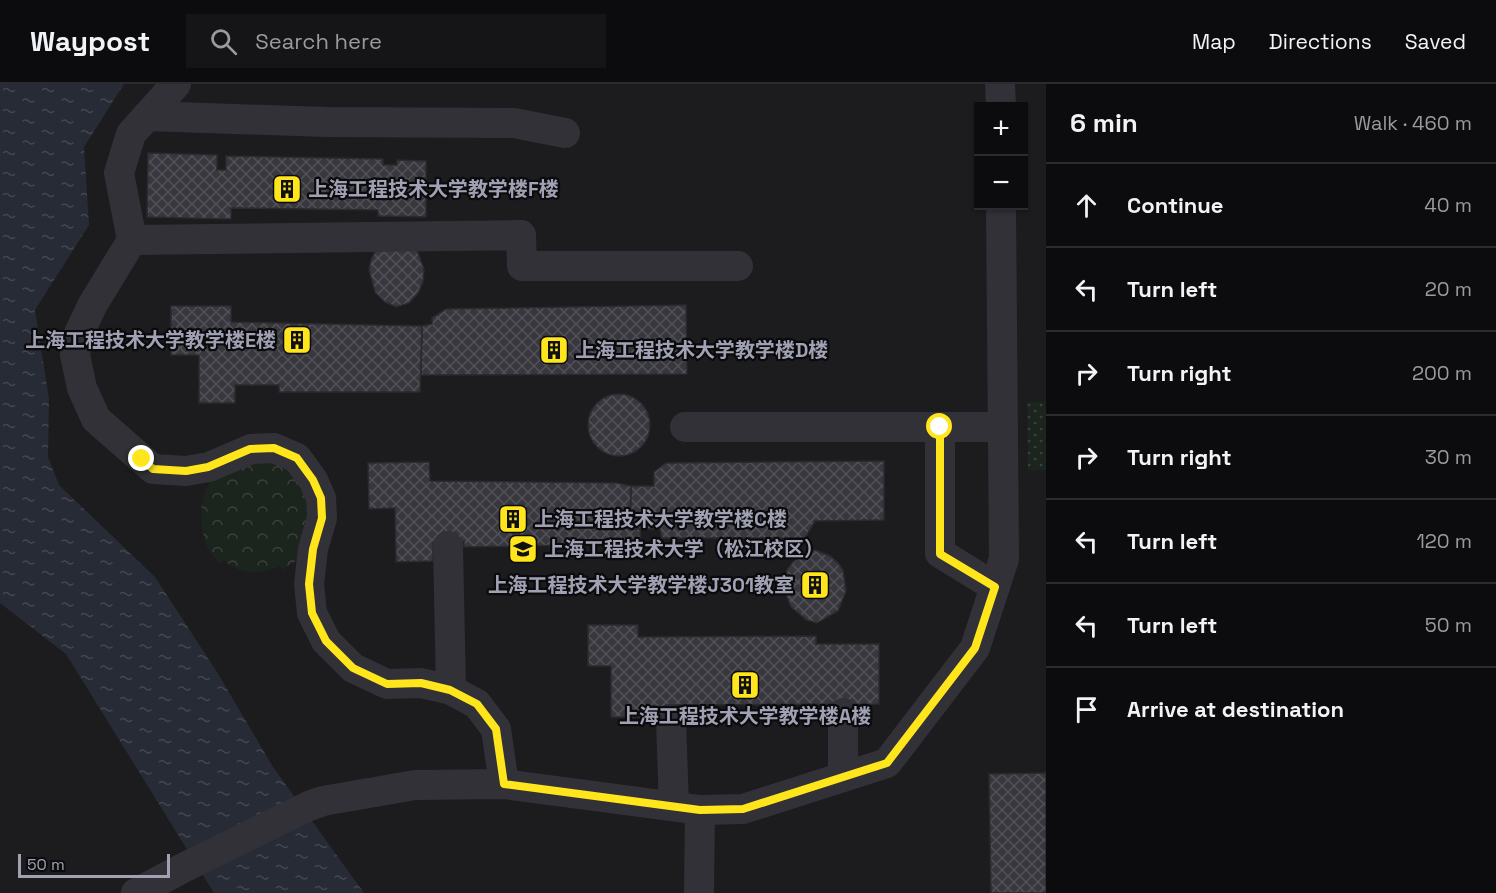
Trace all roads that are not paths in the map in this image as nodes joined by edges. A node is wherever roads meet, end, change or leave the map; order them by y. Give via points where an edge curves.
1 (176, 84) edge
2 (1000, 84) edge
3 (1000, 102) edge
4 (147, 116) junction
5 (565, 133) dead end
6 (1001, 210) edge
7 (132, 240) junction
8 (738, 266) dead end
9 (685, 427) dead end
10 (940, 427) junction
11 (1003, 427) junction
12 (448, 546) dead end
13 (995, 587) junction
14 (450, 690) junction
15 (843, 713) dead end
16 (671, 720) dead end
17 (843, 777) junction
18 (504, 784) junction
19 (687, 808) junction
20 (136, 893) edge
21 (699, 893) edge

1 - 4 lane
2 - 3 lane
4 - 5 lane via 514,123
4 - 7 lane via 131,134 119,173
6 - 11 lane
7 - 8 lane via 521,235 522,266
7 - 14 lane via 79,333 75,355 82,388 96,419 153,469 186,471 208,467 250,449 274,448 297,458 321,498 322,518 309,584 312,613 326,641 353,668 387,684 421,683
9 - 10 lane
10 - 11 lane
10 - 13 lane via 940,554
11 - 13 lane via 1004,559
12 - 14 lane
13 - 17 lane via 975,648 887,763
14 - 18 lane via 477,704 496,729
15 - 17 lane
16 - 19 lane
17 - 19 lane via 743,809
18 - 19 lane
18 - 20 lane via 416,785 323,801
19 - 21 lane

